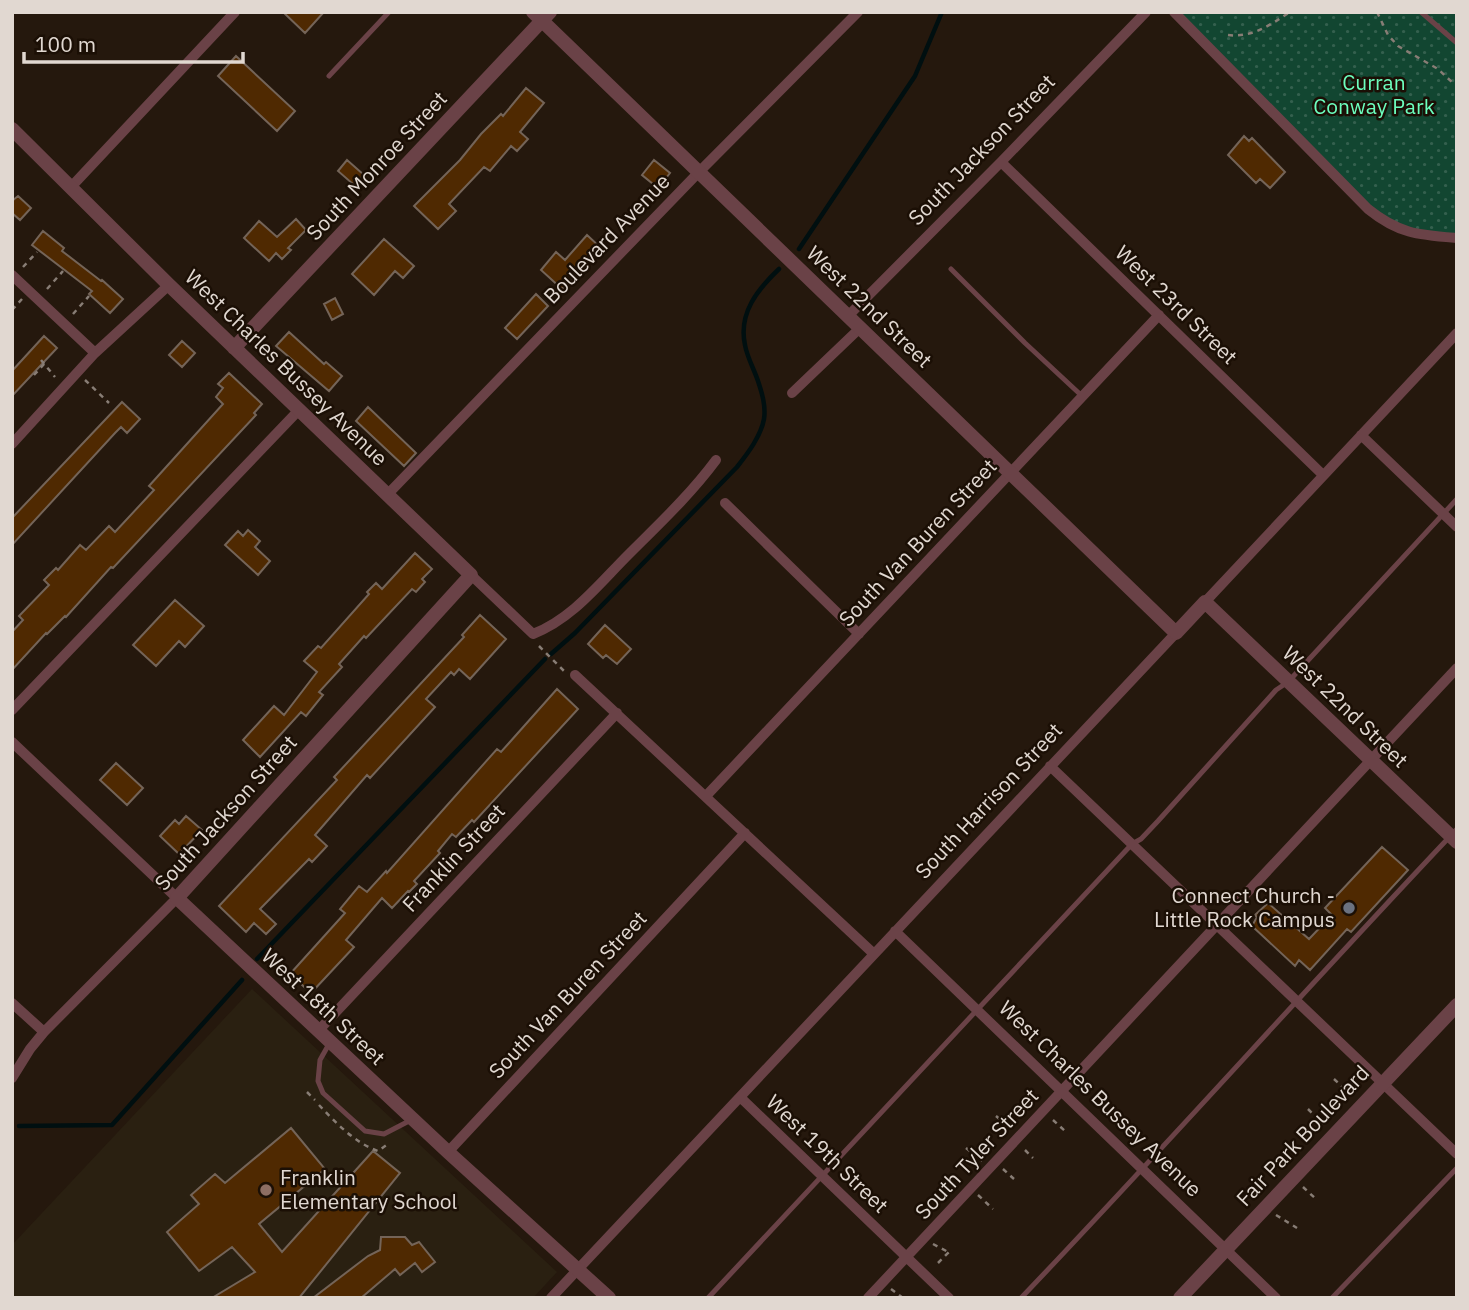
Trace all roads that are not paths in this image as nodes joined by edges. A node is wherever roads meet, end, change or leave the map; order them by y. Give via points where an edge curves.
1 (235, 12) edge
2 (389, 12) edge
3 (858, 12) edge
4 (1146, 12) edge
5 (1174, 12) edge
6 (1421, 12) edge
7 (542, 15) edge
8 (1457, 43) edge
9 (329, 76) dead end
10 (12, 129) edge
11 (1001, 162) junction
12 (698, 173) junction
13 (72, 187) junction
14 (1457, 238) edge
15 (951, 269) dead end
16 (13, 276) edge
17 (169, 285) junction
18 (848, 316) junction
19 (1159, 316) junction
20 (860, 328) junction
21 (1457, 333) edge
22 (234, 348) junction
23 (95, 353) junction
24 (792, 393) dead end
25 (1083, 396) junction
26 (298, 411) junction
27 (1361, 435) junction
28 (12, 444) edge
29 (716, 460) dead end
30 (1010, 473) junction
31 (1324, 475) junction
32 (387, 495) junction
33 (1457, 499) edge
34 (725, 503) dead end
35 (1443, 513) junction
36 (1457, 527) edge
37 (471, 575) junction
38 (1205, 602) junction
39 (1176, 633) junction
40 (859, 634) junction
41 (1457, 668) edge
42 (575, 675) dead end
43 (1289, 681) junction
44 (12, 710) edge
45 (617, 713) junction
46 (12, 742) edge
47 (1371, 760) junction
48 (1050, 766) junction
49 (706, 796) junction
50 (745, 833) junction
51 (1455, 836) edge
52 (1132, 844) junction
53 (177, 898) junction
54 (1217, 925) junction
55 (895, 931) junction
56 (874, 954) junction
57 (1295, 1000) junction
58 (12, 1003) edge
59 (1457, 1004) edge
60 (977, 1010) junction
61 (319, 1030) junction
62 (44, 1032) junction
63 (330, 1041) junction
64 (12, 1078) edge
65 (1382, 1082) junction
66 (1061, 1091) junction
67 (740, 1097) junction
68 (413, 1119) junction
69 (448, 1152) junction
70 (1457, 1154) edge
71 (1141, 1168) junction
72 (1457, 1168) edge
73 (822, 1176) junction
74 (1226, 1249) junction
75 (906, 1257) junction
76 (579, 1270) junction
77 (551, 1298) edge
78 (609, 1298) edge
79 (708, 1298) edge
80 (869, 1298) edge
81 (949, 1298) edge
82 (1021, 1298) edge
83 (1180, 1298) edge
84 (1276, 1298) edge
85 (1332, 1298) edge

1 - 13 street
2 - 9 lane
3 - 12 street, Boulevard Avenue
4 - 11 street, South Jackson Street
5 - 14 street via 1368,209 1412,233
6 - 8 lane
7 - 12 street, West 22nd Street
7 - 22 street, South Monroe Street
10 - 13 street, West Charles Bussey Avenue
11 - 18 street, South Jackson Street
11 - 19 street, West 23rd Street
12 - 18 street, West 22nd Street
12 - 32 street, Boulevard Avenue
13 - 17 street, West Charles Bussey Avenue
15 - 25 lane
16 - 23 street
17 - 22 street, West Charles Bussey Avenue
17 - 23 street
18 - 20 street, West 22nd Street
19 - 25 street, South Van Buren Street
19 - 31 street, West 23rd Street
20 - 24 street
20 - 30 street, West 22nd Street
21 - 27 street, South Harrison Street
22 - 26 street, West Charles Bussey Avenue
23 - 28 street
25 - 30 street, South Van Buren Street
26 - 32 street, West Charles Bussey Avenue
26 - 44 street
27 - 31 street, South Harrison Street
27 - 35 street
29 - 37 street, West Charles Bussey Avenue via 696,487 576,606 560,621 533,634
30 - 39 street, West 22nd Street
30 - 40 street, South Van Buren Street
31 - 38 street, South Harrison Street
32 - 37 street, West Charles Bussey Avenue
33 - 35 lane
34 - 40 street
35 - 36 street
35 - 43 lane
37 - 53 street, South Jackson Street
38 - 39 street, South Harrison Street
38 - 43 street, West 22nd Street
39 - 48 street, South Harrison Street
40 - 49 street, South Van Buren Street
41 - 47 street, South Tyler Street
42 - 45 street
43 - 47 street, West 22nd Street
43 - 52 lane
45 - 49 street
45 - 61 street, Franklin Street
46 - 53 street, West 18th Street
47 - 51 street, West 22nd Street
47 - 54 street, South Tyler Street
48 - 52 street
48 - 55 street, South Harrison Street
49 - 50 street
50 - 56 street
50 - 69 street, South Van Buren Street
51 - 57 lane
52 - 54 street
52 - 60 lane
53 - 61 street, West 18th Street
53 - 62 street, South Jackson Street
54 - 57 street
54 - 66 street, South Tyler Street
55 - 56 street, South Harrison Street
55 - 60 street, West Charles Bussey Avenue
56 - 67 street, South Harrison Street
57 - 65 street
57 - 71 lane
58 - 62 street
59 - 65 street, Fair Park Boulevard
60 - 66 street, West Charles Bussey Avenue
60 - 73 lane
61 - 63 street, West 18th Street
62 - 64 street, South Jackson Street
63 - 68 street, West 18th Street
63 - 68 lane via 320,1060 318,1081 323,1093 365,1131 384,1134
65 - 70 street
65 - 74 street, Fair Park Boulevard
66 - 71 street, West Charles Bussey Avenue
66 - 75 street, South Tyler Street
67 - 73 street, West 19th Street
67 - 76 street, South Harrison Street
68 - 69 street, West 18th Street
69 - 76 street, West 18th Street
71 - 74 street, West Charles Bussey Avenue
71 - 82 lane
72 - 85 lane
73 - 75 street, West 19th Street
73 - 79 lane
74 - 83 street, Fair Park Boulevard
74 - 84 street, West Charles Bussey Avenue
75 - 80 street, South Tyler Street
75 - 81 street, West 19th Street
76 - 77 street, South Harrison Street
76 - 78 street, West 18th Street

